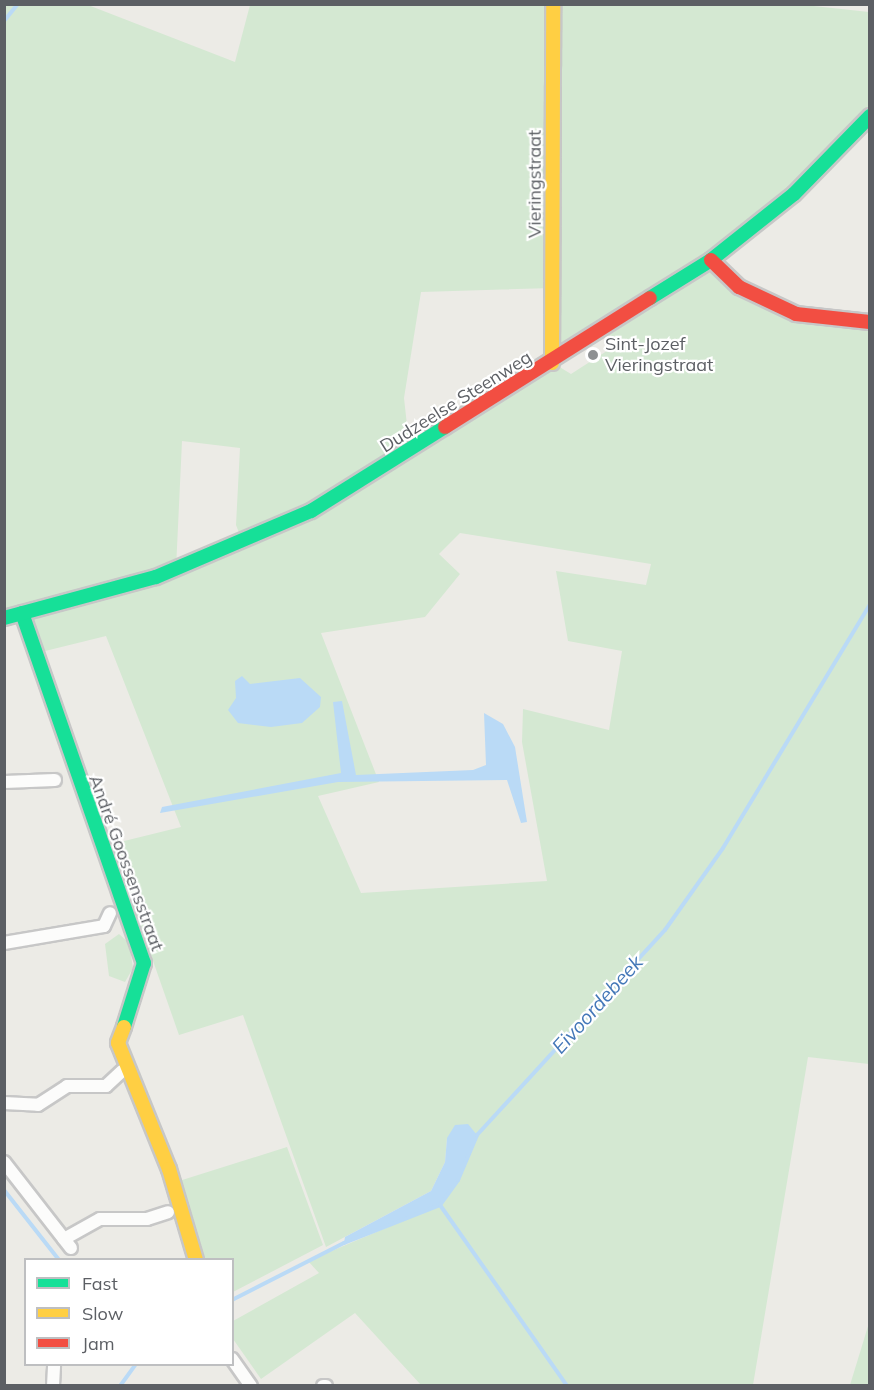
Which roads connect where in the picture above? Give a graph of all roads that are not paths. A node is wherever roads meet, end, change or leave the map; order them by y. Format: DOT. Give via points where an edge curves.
graph roads {
  1 [pos="553,4"];
  2 [pos="870,116"];
  3 [pos="711,260"];
  4 [pos="870,322"];
  5 [pos="552,363"];
  6 [pos="22,613"];
  7 [pos="4,618"];
  8 [pos="55,780"];
  9 [pos="4,782"];
  10 [pos="110,913"];
  11 [pos="4,943"];
  12 [pos="122,1071"];
  13 [pos="4,1103"];
  14 [pos="4,1162"];
  15 [pos="168,1212"];
  16 [pos="195,1258"];
  17 [pos="234,1362"];
  18 [pos="54,1366"];
  19 [pos="53,1386"];
  20 [pos="251,1386"];
  1 -- 5 [label="street, Vieringstraat"];
  2 -- 3 [label="street, Dudzeelse Steenweg" via="794,194"];
  3 -- 4 [label="street" via="739,287 796,314"];
  3 -- 5 [label="street, Dudzeelse Steenweg"];
  5 -- 6 [label="street, Dudzeelse Steenweg" via="356,485 243,544 156,577"];
  6 -- 7 [label="street, Dudzeelse Steenweg"];
  6 -- 16 [label="street, André Goossensstraat" via="144,963 144,977 118,1043 169,1169"];
  8 -- 9 [label="street"];
  10 -- 11 [label="street, André Goossensstraat" via="104,926"];
  12 -- 13 [label="street" via="106,1086 67,1086 38,1105"];
  14 -- 15 [label="street" via="68,1243 100,1219 147,1219"];
  17 -- 20 [label="street"];
  18 -- 19 [label="street"];
}
